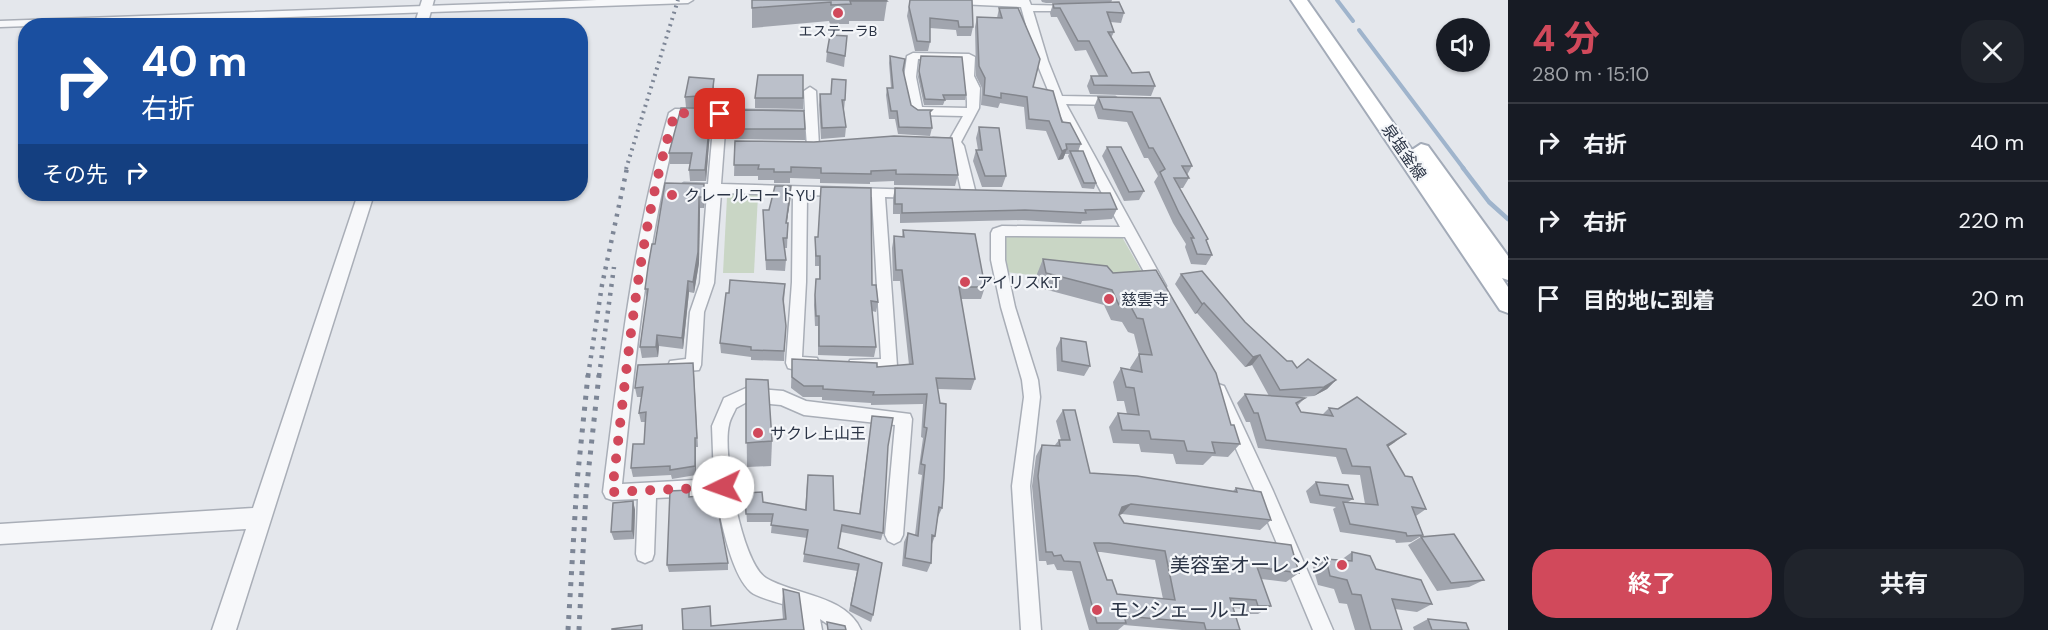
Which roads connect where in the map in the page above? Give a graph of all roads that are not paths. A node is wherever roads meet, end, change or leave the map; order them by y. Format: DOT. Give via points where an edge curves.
graph roads {
  1 [pos="688,0"];
  2 [pos="937,0"];
  3 [pos="1299,0"];
  4 [pos="1313,0"];
  5 [pos="427,4"];
  6 [pos="1025,4"];
  7 [pos="1080,8"];
  8 [pos="128,18"];
  9 [pos="18,23"];
  10 [pos="0,24"];
  11 [pos="810,91"];
  12 [pos="1058,100"];
  13 [pos="1123,101"];
  14 [pos="970,112"];
  15 [pos="720,114"];
  16 [pos="812,115"];
  17 [pos="921,141"];
  18 [pos="954,143"];
  19 [pos="812,146"];
  20 [pos="655,187"];
  21 [pos="714,189"];
  22 [pos="800,190"];
  23 [pos="878,192"];
  24 [pos="924,193"];
  25 [pos="969,194"];
  26 [pos="364,201"];
  27 [pos="1129,232"];
  28 [pos="1480,249"];
  29 [pos="1508,272"];
  30 [pos="1508,292"];
  31 [pos="1168,302"];
  32 [pos="1508,304"];
  33 [pos="660,366"];
  34 [pos="1211,378"];
  35 [pos="723,487"];
  36 [pos="646,491"];
  37 [pos="261,518"];
  38 [pos="0,534"];
  39 [pos="894,535"];
  40 [pos="1263,541"];
  41 [pos="1287,544"];
  42 [pos="645,555"];
  43 [pos="809,603"];
  44 [pos="224,630"];
  45 [pos="812,630"];
  46 [pos="851,630"];
  47 [pos="1031,630"];
  48 [pos="1323,630"];
  1 -- 5 [label="street"];
  2 -- 6 [label="street"];
  3 -- 28 [label="main road, 泉塩釜線"];
  4 -- 28 [label="main road, 泉塩釜線" via="1424,154 1436,185"];
  5 -- 8 [label="street"];
  6 -- 7 [label="street"];
  6 -- 12 [label="street"];
  9 -- 10 [label="street"];
  11 -- 16 [label="street"];
  12 -- 13 [label="street"];
  12 -- 27 [label="street" via="1104,196"];
  14 -- 14 [label="street" via="974,88 968,76 969,57 913,56 910,77 917,111"];
  14 -- 18 [label="street"];
  15 -- 16 [label="street"];
  15 -- 20 [label="street" via="675,113"];
  15 -- 21 [label="street" via="723,145"];
  16 -- 19 [label="street"];
  17 -- 18 [label="street"];
  18 -- 25 [label="street"];
  20 -- 21 [label="street"];
  20 -- 36 [label="street" via="636,290 633,367 612,492"];
  21 -- 22 [label="street"];
  21 -- 33 [label="street" via="707,283 697,312 693,365"];
  22 -- 23 [label="street"];
  22 -- 23 [label="street" via="794,363 889,366"];
  23 -- 24 [label="street"];
  26 -- 37 [label="street"];
  27 -- 31 [label="street"];
  27 -- 47 [label="street" via="998,233 998,260 1032,397 1020,486"];
  28 -- 29 [label="main road, 泉塩釜線"];
  28 -- 30 [label="main road"];
  28 -- 32 [label="main road, 泉塩釜線"];
  34 -- 41 [label="street"];
  35 -- 36 [label="street"];
  35 -- 39 [label="street" via="720,426 730,403 746,394 783,398 804,408 904,419"];
  35 -- 43 [label="street" via="733,538 758,585"];
  36 -- 42 [label="street"];
  37 -- 38 [label="street"];
  37 -- 44 [label="street"];
  40 -- 41 [label="street"];
  41 -- 48 [label="street"];
  43 -- 45 [label="street"];
  43 -- 46 [label="street" via="834,615"];
}
